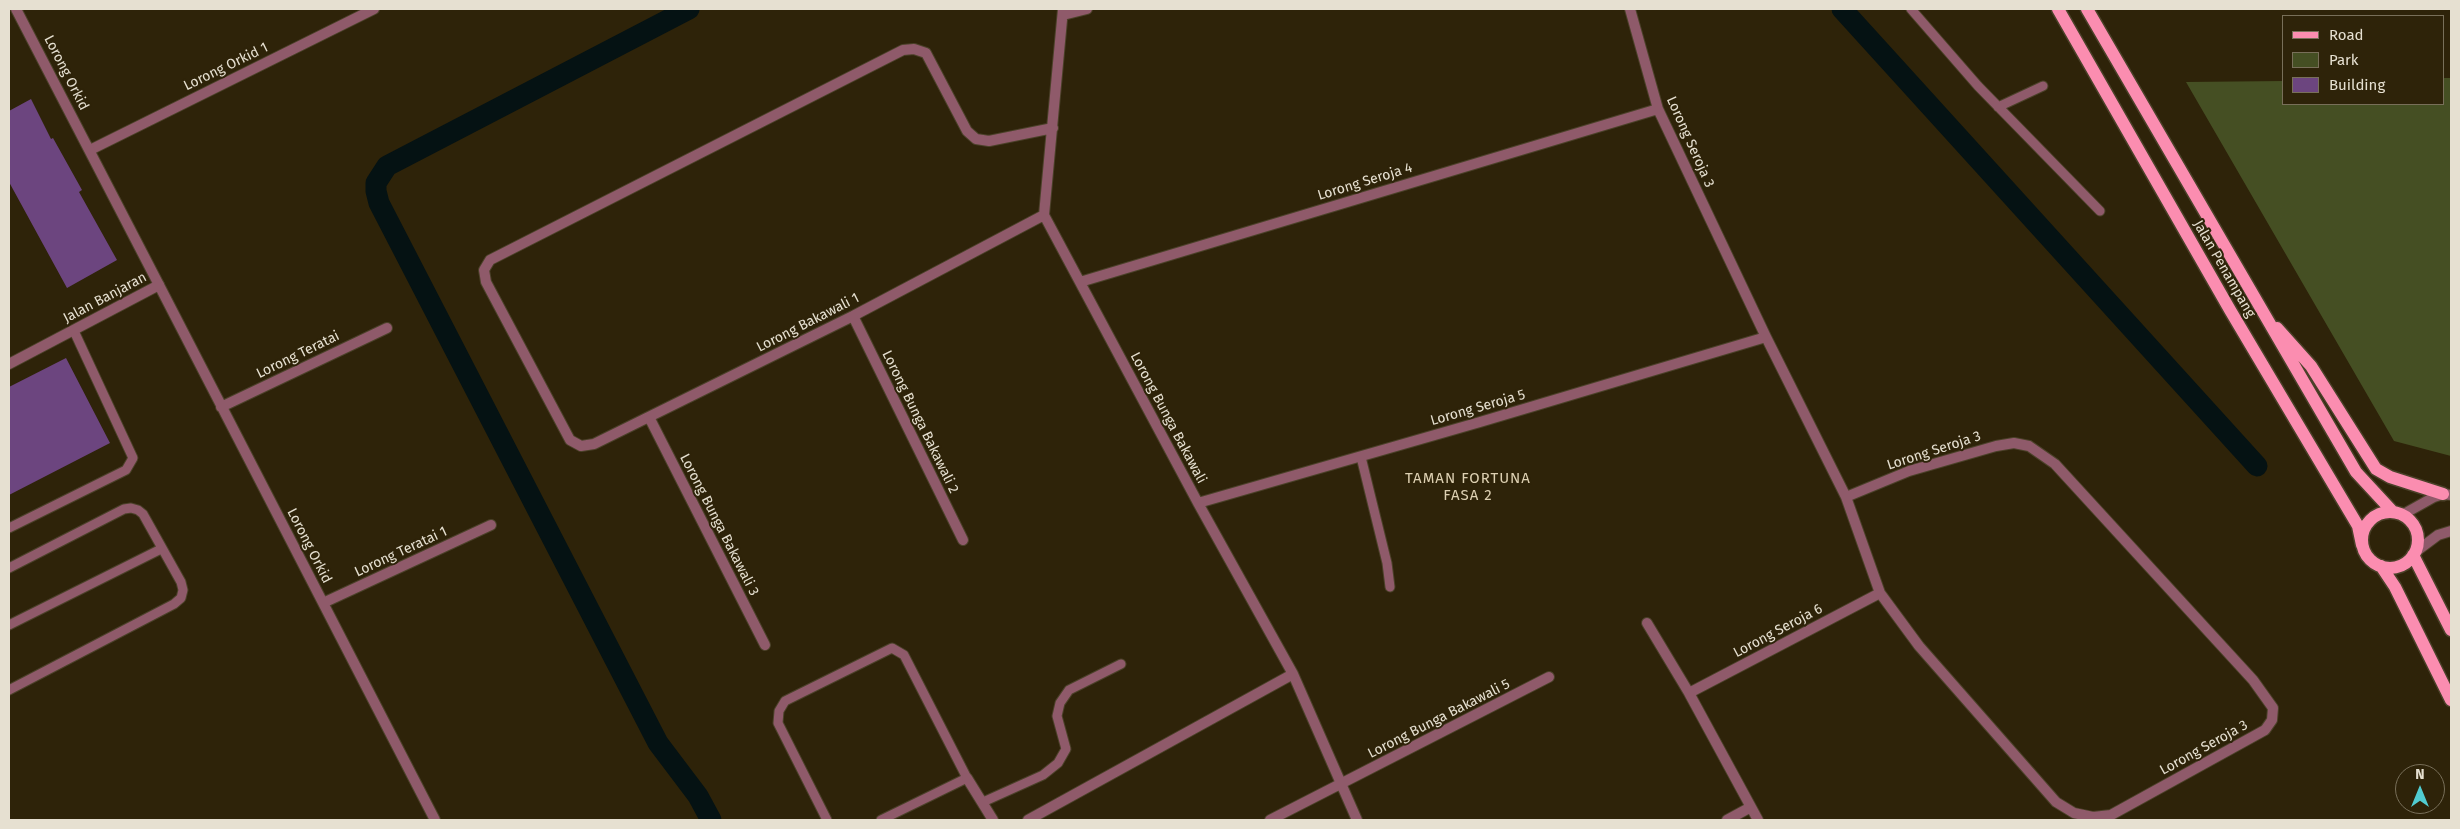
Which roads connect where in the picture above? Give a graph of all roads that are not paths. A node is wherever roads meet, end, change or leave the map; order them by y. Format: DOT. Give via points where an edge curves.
graph roads {
  1 [pos="16,9"];
  2 [pos="374,9"];
  3 [pos="1087,9"];
  4 [pos="1630,9"];
  5 [pos="1911,9"];
  6 [pos="2087,9"];
  7 [pos="1063,12"];
  8 [pos="2062,12"];
  9 [pos="2043,86"];
  10 [pos="1998,107"];
  11 [pos="1658,109"];
  12 [pos="1053,128"];
  13 [pos="90,150"];
  14 [pos="2100,211"];
  15 [pos="1044,215"];
  16 [pos="1080,282"];
  17 [pos="159,285"];
  18 [pos="2260,310"];
  19 [pos="853,316"];
  20 [pos="387,328"];
  21 [pos="74,331"];
  22 [pos="1766,337"];
  23 [pos="9,364"];
  24 [pos="221,407"];
  25 [pos="649,417"];
  26 [pos="1361,457"];
  27 [pos="2447,494"];
  28 [pos="1846,496"];
  29 [pos="1198,503"];
  30 [pos="2398,513"];
  31 [pos="491,525"];
  32 [pos="9,528"];
  33 [pos="2451,531"];
  34 [pos="963,540"];
  35 [pos="2362,544"];
  36 [pos="161,548"];
  37 [pos="2414,554"];
  38 [pos="2381,566"];
  39 [pos="9,568"];
  40 [pos="1390,587"];
  41 [pos="1880,593"];
  42 [pos="323,603"];
  43 [pos="1647,624"];
  44 [pos="9,625"];
  45 [pos="2451,630"];
  46 [pos="765,646"];
  47 [pos="1122,664"];
  48 [pos="1293,674"];
  49 [pos="1549,677"];
  50 [pos="9,690"];
  51 [pos="1689,693"];
  52 [pos="2451,700"];
  53 [pos="967,778"];
  54 [pos="1341,785"];
  55 [pos="983,802"];
  56 [pos="1751,807"];
  57 [pos="435,820"];
  58 [pos="827,820"];
  59 [pos="881,820"];
  60 [pos="993,820"];
  61 [pos="1028,820"];
  62 [pos="1270,820"];
  63 [pos="1357,820"];
  64 [pos="1727,820"];
  65 [pos="1758,820"];
  1 -- 13 [label="street, Lorong Orkid"];
  2 -- 13 [label="street, Lorong Orkid 1"];
  3 -- 7 [label="street"];
  4 -- 11 [label="street, Lorong Seroja 3"];
  5 -- 10 [label="lane"];
  6 -- 18 [label="main road, Jalan Penampang"];
  7 -- 12 [label="street"];
  8 -- 35 [label="main road, Jalan Penampang" via="2230,310 2358,526"];
  9 -- 10 [label="lane"];
  10 -- 14 [label="lane"];
  11 -- 16 [label="street, Lorong Seroja 4"];
  11 -- 22 [label="street, Lorong Seroja 3"];
  12 -- 15 [label="street"];
  12 -- 25 [label="street, Lorong Bakawali 1" via="989,141 976,139 967,131 926,54 914,49 903,50 490,260 484,270 486,282 570,440 581,446 594,444"];
  13 -- 17 [label="street, Jalan Banjaran"];
  15 -- 16 [label="street, Lorong Bunga Bakawali"];
  15 -- 19 [label="street, Lorong Bakawali 1"];
  16 -- 29 [label="street, Lorong Bunga Bakawali"];
  17 -- 21 [label="street, Jalan Banjaran"];
  17 -- 24 [label="street, Lorong Orkid"];
  18 -- 27 [label="main road" via="2311,366 2376,469 2390,477"];
  18 -- 30 [label="main road, Jalan Penampang" via="2356,472"];
  19 -- 25 [label="street, Lorong Bakawali 1"];
  19 -- 34 [label="street, Lorong Bunga Bakawali 2"];
  20 -- 24 [label="street, Lorong Teratai"];
  21 -- 23 [label="street, Jalan Banjaran"];
  21 -- 32 [label="lane" via="133,458 126,470"];
  22 -- 26 [label="street, Lorong Seroja 5"];
  22 -- 28 [label="street, Lorong Seroja 3"];
  24 -- 42 [label="street, Lorong Orkid"];
  25 -- 46 [label="street, Lorong Bunga Bakawali 3"];
  26 -- 29 [label="street, Lorong Seroja 5"];
  26 -- 40 [label="lane"];
  27 -- 30 [label="street" via="2434,496"];
  28 -- 41 [label="street, Lorong Seroja 3"];
  28 -- 41 [label="street, Lorong Seroja 3" via="1909,471 1996,446 2014,443 2029,446 2055,464 2253,680 2273,708 2272,720 2265,730 2111,815 2093,817 2074,813 2056,802 1919,646"];
  29 -- 48 [label="street, Lorong Bunga Bakawali"];
  30 -- 35 [label="main road" via="2378,514 2372,518 2363,530"];
  30 -- 37 [label="main road, Jalan Penampang" via="2410,520 2417,532"];
  31 -- 42 [label="street, Lorong Teratai 1"];
  33 -- 37 [label="street" via="2438,535"];
  35 -- 38 [label="main road, Jalan Penampang" via="2369,558"];
  36 -- 39 [label="lane" via="143,514 131,508"];
  36 -- 44 [label="lane"];
  36 -- 50 [label="lane" via="181,582 181,598"];
  37 -- 38 [label="main road" via="2399,566"];
  37 -- 45 [label="main road"];
  38 -- 52 [label="main road, Jalan Penampang" via="2395,587"];
  41 -- 51 [label="street, Lorong Seroja 6"];
  42 -- 57 [label="street, Lorong Orkid"];
  43 -- 51 [label="street"];
  47 -- 55 [label="lane" via="1069,690 1060,703 1057,716 1066,749 1058,763 1043,775"];
  48 -- 54 [label="street, Lorong Bunga Bakawali"];
  48 -- 61 [label="street"];
  49 -- 54 [label="street, Lorong Bunga Bakawali 5"];
  51 -- 56 [label="street"];
  53 -- 55 [label="street"];
  53 -- 58 [label="lane" via="904,655 897,649 887,648 784,701 779,711 778,723"];
  53 -- 59 [label="lane"];
  54 -- 62 [label="street, Lorong Bunga Bakawali 5"];
  54 -- 63 [label="street, Lorong Bunga Bakawali"];
  55 -- 60 [label="street"];
  56 -- 64 [label="street"];
  56 -- 65 [label="street"];
}
